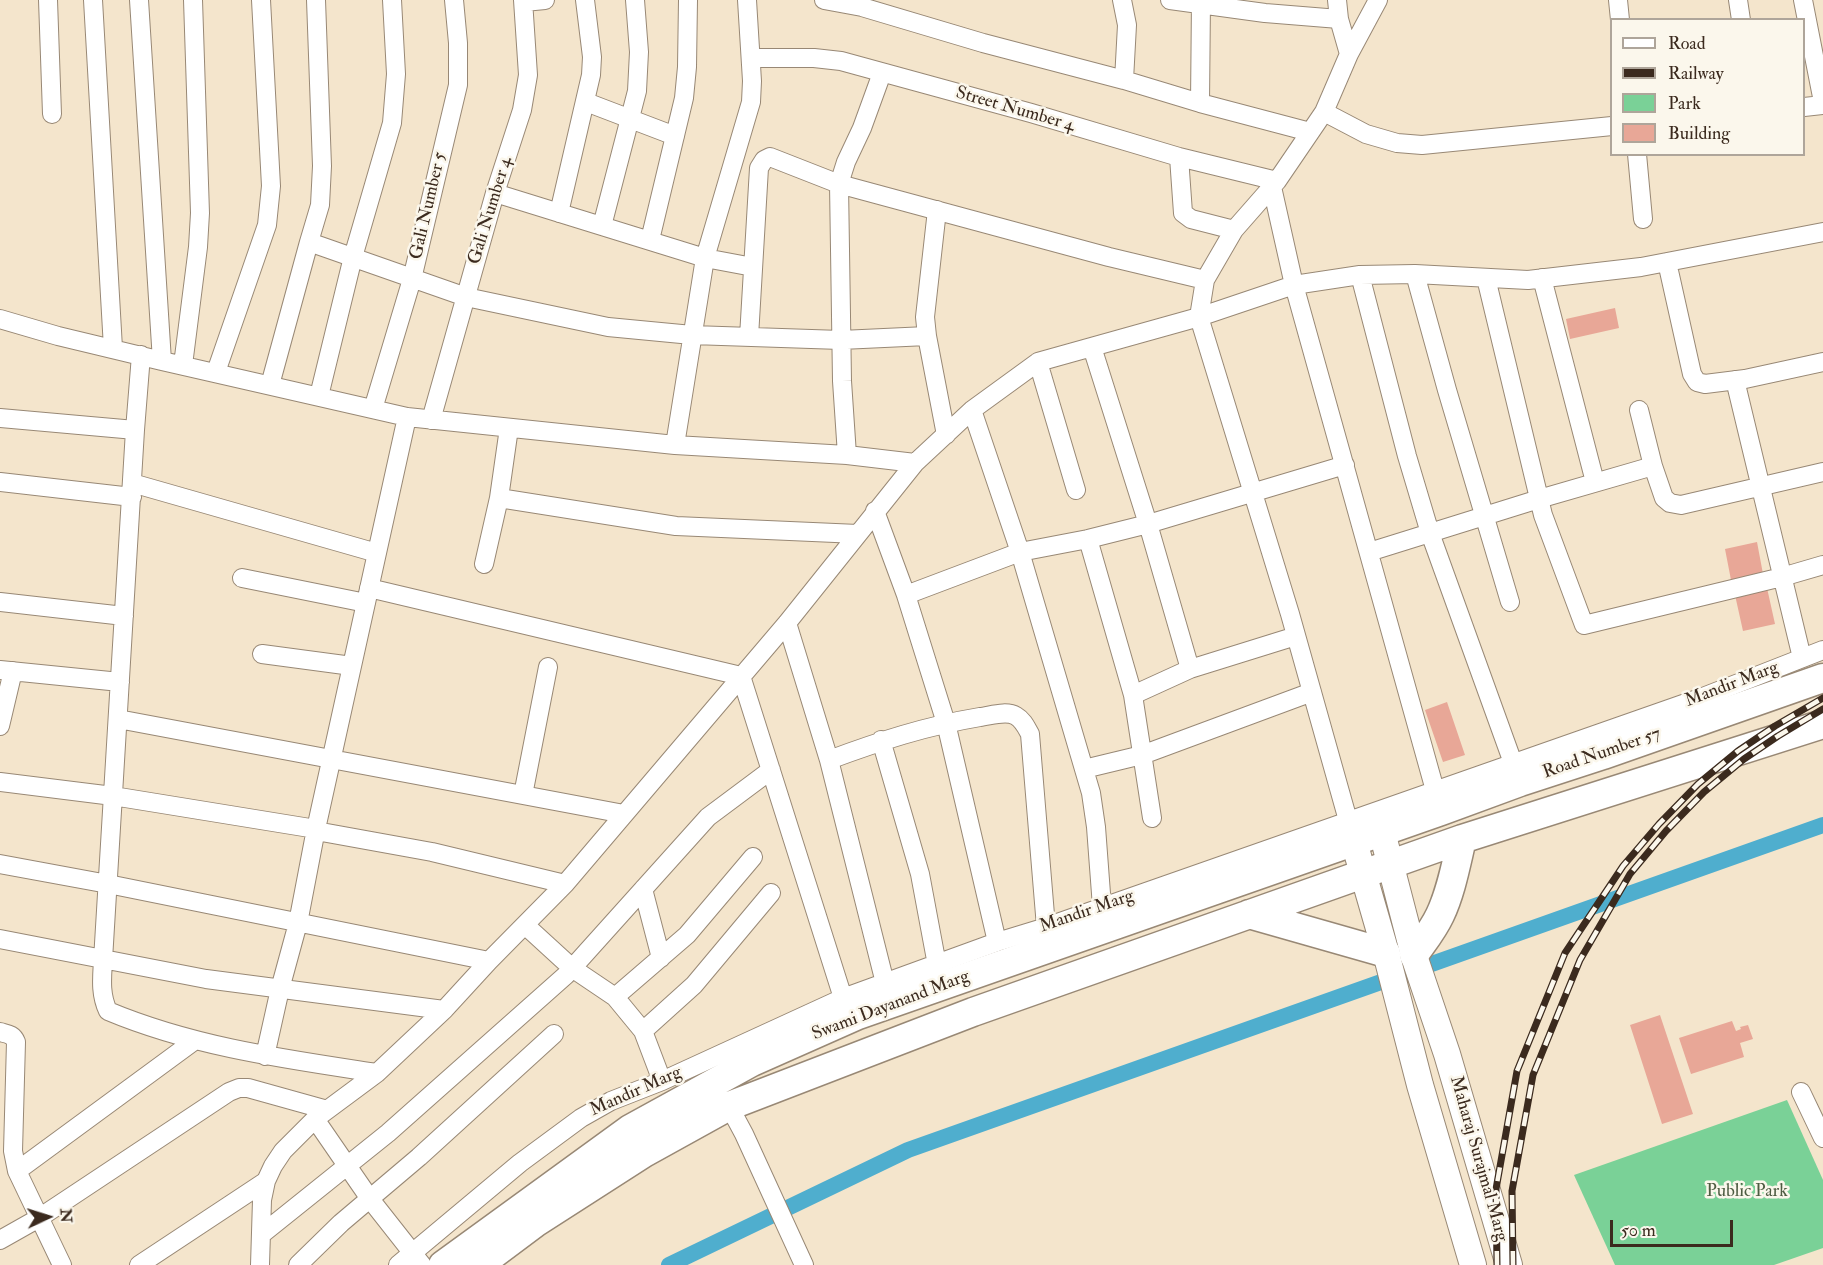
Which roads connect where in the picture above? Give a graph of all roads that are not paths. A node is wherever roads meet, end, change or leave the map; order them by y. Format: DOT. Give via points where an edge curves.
graph roads {
  1 [pos="48,0"];
  2 [pos="93,0"];
  3 [pos="139,0"];
  4 [pos="193,0"];
  5 [pos="261,0"];
  6 [pos="316,0"];
  7 [pos="392,0"];
  8 [pos="454,0"];
  9 [pos="545,0"];
  10 [pos="585,0"];
  11 [pos="635,0"];
  12 [pos="688,0"];
  13 [pos="747,0"];
  14 [pos="824,0"];
  15 [pos="1122,0"];
  16 [pos="1170,0"];
  17 [pos="1337,0"];
  18 [pos="1378,0"];
  19 [pos="1617,0"];
  20 [pos="1738,0"];
  21 [pos="524,1"];
  22 [pos="1201,2"];
  23 [pos="1808,2"];
  24 [pos="1620,18"];
  25 [pos="1741,18"];
  26 [pos="1339,19"];
  27 [pos="1349,54"];
  28 [pos="751,58"];
  29 [pos="882,73"];
  30 [pos="1124,80"];
  31 [pos="585,102"];
  32 [pos="1200,103"];
  33 [pos="1823,103"];
  34 [pos="1805,107"];
  35 [pos="1324,112"];
  36 [pos="52,114"];
  37 [pos="630,119"];
  38 [pos="1610,126"];
  39 [pos="1310,132"];
  40 [pos="675,136"];
  41 [pos="1637,156"];
  42 [pos="1179,157"];
  43 [pos="839,184"];
  44 [pos="1274,184"];
  45 [pos="495,193"];
  46 [pos="937,210"];
  47 [pos="559,213"];
  48 [pos="1643,219"];
  49 [pos="602,226"];
  50 [pos="1234,230"];
  51 [pos="1823,232"];
  52 [pos="650,240"];
  53 [pos="309,242"];
  54 [pos="353,257"];
  55 [pos="705,258"];
  56 [pos="1667,262"];
  57 [pos="753,267"];
  58 [pos="1415,274"];
  59 [pos="1360,275"];
  60 [pos="1486,278"];
  61 [pos="1542,278"];
  62 [pos="412,279"];
  63 [pos="1204,280"];
  64 [pos="1294,285"];
  65 [pos="466,297"];
  66 [pos="1200,316"];
  67 [pos="0,319"];
  68 [pos="692,335"];
  69 [pos="927,336"];
  70 [pos="749,337"];
  71 [pos="841,340"];
  72 [pos="1092,347"];
  73 [pos="113,348"];
  74 [pos="141,355"];
  75 [pos="162,361"];
  76 [pos="1038,362"];
  77 [pos="1823,362"];
  78 [pos="183,365"];
  79 [pos="216,372"];
  80 [pos="1735,380"];
  81 [pos="270,385"];
  82 [pos="319,396"];
  83 [pos="373,409"];
  84 [pos="972,410"];
  85 [pos="1639,410"];
  86 [pos="407,417"];
  87 [pos="0,418"];
  88 [pos="431,420"];
  89 [pos="509,428"];
  90 [pos="135,430"];
  91 [pos="946,435"];
  92 [pos="675,445"];
  93 [pos="846,455"];
  94 [pos="915,463"];
  95 [pos="1345,465"];
  96 [pos="1653,466"];
  97 [pos="1823,472"];
  98 [pos="0,482"];
  99 [pos="1596,482"];
  100 [pos="1761,486"];
  101 [pos="132,490"];
  102 [pos="1076,490"];
  103 [pos="1253,493"];
  104 [pos="499,498"];
  105 [pos="1539,499"];
  106 [pos="875,511"];
  107 [pos="1485,517"];
  108 [pos="1148,524"];
  109 [pos="1430,533"];
  110 [pos="858,534"];
  111 [pos="1088,539"];
  112 [pos="1020,552"];
  113 [pos="1369,552"];
  114 [pos="377,554"];
  115 [pos="484,564"];
  116 [pos="1823,565"];
  117 [pos="242,578"];
  118 [pos="1782,578"];
  119 [pos="906,595"];
  120 [pos="368,596"];
  121 [pos="0,602"];
  122 [pos="1510,602"];
  123 [pos="124,616"];
  124 [pos="787,623"];
  125 [pos="1296,636"];
  126 [pos="1823,650"];
  127 [pos="261,654"];
  128 [pos="1802,658"];
  129 [pos="352,666"];
  130 [pos="548,667"];
  131 [pos="1190,669"];
  132 [pos="6,670"];
  133 [pos="741,676"];
  134 [pos="1823,678"];
  135 [pos="120,682"];
  136 [pos="1312,692"];
  137 [pos="1133,695"];
  138 [pos="118,719"];
  139 [pos="946,723"];
  140 [pos="1823,724"];
  141 [pos="0,726"];
  142 [pos="881,740"];
  143 [pos="1142,755"];
  144 [pos="331,760"];
  145 [pos="830,760"];
  146 [pos="1084,769"];
  147 [pos="771,770"];
  148 [pos="1516,772"];
  149 [pos="0,782"];
  150 [pos="523,795"];
  151 [pos="113,796"];
  152 [pos="1438,801"];
  153 [pos="624,814"];
  154 [pos="1152,818"];
  155 [pos="316,829"];
  156 [pos="1351,831"];
  157 [pos="1382,832"];
  158 [pos="1462,839"];
  159 [pos="753,857"];
  160 [pos="0,864"];
  161 [pos="1391,864"];
  162 [pos="1363,874"];
  163 [pos="108,884"];
  164 [pos="565,884"];
  165 [pos="643,889"];
  166 [pos="771,893"];
  167 [pos="1102,907"];
  168 [pos="1249,914"];
  169 [pos="298,923"];
  170 [pos="525,925"];
  171 [pos="1046,927"];
  172 [pos="0,939"];
  173 [pos="997,942"];
  174 [pos="1386,953"];
  175 [pos="1414,957"];
  176 [pos="661,958"];
  177 [pos="103,960"];
  178 [pos="489,961"];
  179 [pos="937,965"];
  180 [pos="572,968"];
  181 [pos="885,983"];
  182 [pos="280,989"];
  183 [pos="615,997"];
  184 [pos="843,998"];
  185 [pos="444,1010"];
  186 [pos="644,1031"];
  187 [pos="0,1032"];
  188 [pos="554,1034"];
  189 [pos="194,1041"];
  190 [pos="265,1056"];
  191 [pos="376,1073"];
  192 [pos="662,1081"];
  193 [pos="1802,1092"];
  194 [pos="729,1106"];
  195 [pos="321,1114"];
  196 [pos="1823,1138"];
  197 [pos="348,1166"];
  198 [pos="17,1171"];
  199 [pos="266,1181"];
  200 [pos="370,1198"];
  201 [pos="39,1218"];
  202 [pos="261,1234"];
  203 [pos="0,1240"];
  204 [pos="410,1261"];
  205 [pos="62,1265"];
  206 [pos="139,1265"];
  207 [pos="260,1265"];
  208 [pos="298,1265"];
  209 [pos="443,1265"];
  210 [pos="479,1265"];
  211 [pos="804,1265"];
  212 [pos="1473,1265"];
  213 [pos="1509,1265"];
  1 -- 36 [label="street"];
  2 -- 73 [label="street"];
  3 -- 75 [label="street"];
  4 -- 78 [label="street" via="200,213"];
  5 -- 79 [label="street" via="270,209"];
  6 -- 53 [label="street" via="322,188 321,205"];
  7 -- 54 [label="street" via="396,74 392,123"];
  8 -- 62 [label="street, Gali Number 5" via="458,85"];
  9 -- 21 [label="street"];
  10 -- 31 [label="street" via="592,57"];
  11 -- 37 [label="street" via="639,73"];
  12 -- 40 [label="street" via="685,84"];
  13 -- 28 [label="street"];
  14 -- 30 [label="street" via="862,7"];
  15 -- 30 [label="street" via="1127,25"];
  16 -- 22 [label="street"];
  17 -- 26 [label="street"];
  18 -- 27 [label="street"];
  19 -- 24 [label="street"];
  20 -- 25 [label="street"];
  21 -- 45 [label="street, Gali Number 4" via="528,75 522,110"];
  22 -- 26 [label="street" via="1265,13"];
  22 -- 32 [label="street"];
  23 -- 33 [label="street"];
  26 -- 27 [label="street"];
  27 -- 35 [label="street"];
  28 -- 29 [label="street, Street Number 4" via="814,57"];
  28 -- 55 [label="street" via="751,102"];
  29 -- 42 [label="street, Street Number 4"];
  29 -- 43 [label="street"];
  30 -- 32 [label="street"];
  31 -- 37 [label="street"];
  31 -- 47 [label="street"];
  32 -- 39 [label="street"];
  33 -- 34 [label="street"];
  35 -- 38 [label="street" via="1366,134 1422,145"];
  35 -- 39 [label="street"];
  37 -- 40 [label="street"];
  37 -- 49 [label="street"];
  39 -- 44 [label="street"];
  40 -- 52 [label="street"];
  41 -- 48 [label="street"];
  42 -- 44 [label="street, Street Number 4"];
  42 -- 50 [label="street" via="1183,213 1191,219"];
  43 -- 46 [label="street"];
  43 -- 57 [label="street" via="774,158 764,160 759,168"];
  43 -- 71 [label="street"];
  44 -- 50 [label="street"];
  44 -- 64 [label="street"];
  45 -- 47 [label="street"];
  45 -- 65 [label="street, Gali Number 4"];
  46 -- 63 [label="street"];
  46 -- 69 [label="street" via="926,299"];
  47 -- 49 [label="street"];
  49 -- 52 [label="street"];
  50 -- 63 [label="street"];
  51 -- 56 [label="street"];
  52 -- 55 [label="street"];
  53 -- 54 [label="street"];
  53 -- 81 [label="street"];
  54 -- 62 [label="street"];
  54 -- 82 [label="street"];
  55 -- 57 [label="street"];
  55 -- 68 [label="street"];
  56 -- 61 [label="street"];
  56 -- 80 [label="street" via="1692,374 1697,382 1705,384"];
  57 -- 70 [label="street"];
  58 -- 59 [label="street"];
  58 -- 60 [label="street"];
  58 -- 107 [label="street"];
  59 -- 64 [label="street"];
  59 -- 109 [label="street"];
  60 -- 61 [label="street"];
  60 -- 105 [label="street"];
  61 -- 99 [label="street"];
  62 -- 65 [label="street"];
  62 -- 83 [label="street, Gali Number 5"];
  63 -- 66 [label="street"];
  64 -- 66 [label="street"];
  64 -- 95 [label="street"];
  65 -- 68 [label="street" via="608,327"];
  65 -- 88 [label="street, Gali Number 4"];
  66 -- 72 [label="street"];
  66 -- 103 [label="street"];
  67 -- 73 [label="street"];
  68 -- 70 [label="street"];
  68 -- 92 [label="street"];
  69 -- 71 [label="street"];
  69 -- 91 [label="street"];
  70 -- 71 [label="street"];
  71 -- 93 [label="street"];
  72 -- 76 [label="street"];
  72 -- 108 [label="street"];
  73 -- 74 [label="street"];
  74 -- 75 [label="street"];
  74 -- 90 [label="street"];
  75 -- 78 [label="street"];
  76 -- 84 [label="street"];
  76 -- 102 [label="street"];
  77 -- 80 [label="street"];
  78 -- 79 [label="street"];
  79 -- 81 [label="street"];
  80 -- 100 [label="street"];
  81 -- 82 [label="street"];
  82 -- 83 [label="street"];
  83 -- 86 [label="street"];
  84 -- 91 [label="street"];
  84 -- 112 [label="street"];
  85 -- 96 [label="street"];
  86 -- 88 [label="street"];
  86 -- 114 [label="street"];
  87 -- 90 [label="street"];
  88 -- 89 [label="street"];
  89 -- 92 [label="street"];
  89 -- 104 [label="street"];
  90 -- 101 [label="street"];
  91 -- 94 [label="street"];
  92 -- 93 [label="street"];
  93 -- 94 [label="street"];
  94 -- 106 [label="street"];
  95 -- 103 [label="street"];
  95 -- 113 [label="street"];
  96 -- 99 [label="street"];
  96 -- 100 [label="street" via="1664,498 1670,503 1681,505"];
  97 -- 100 [label="street"];
  98 -- 101 [label="street"];
  99 -- 105 [label="street"];
  100 -- 118 [label="street"];
  101 -- 114 [label="street"];
  101 -- 123 [label="street"];
  103 -- 108 [label="street"];
  103 -- 125 [label="street"];
  104 -- 110 [label="street" via="676,526"];
  104 -- 115 [label="street"];
  105 -- 107 [label="street"];
  105 -- 118 [label="street" via="1584,625"];
  106 -- 110 [label="street"];
  106 -- 119 [label="street"];
  107 -- 109 [label="street"];
  107 -- 122 [label="street"];
  108 -- 111 [label="street"];
  108 -- 131 [label="street"];
  109 -- 113 [label="street"];
  109 -- 148 [label="street"];
  110 -- 124 [label="street"];
  111 -- 112 [label="street"];
  111 -- 137 [label="street"];
  112 -- 119 [label="street"];
  112 -- 146 [label="street"];
  113 -- 152 [label="street"];
  114 -- 120 [label="street"];
  116 -- 118 [label="street"];
  117 -- 120 [label="street"];
  118 -- 128 [label="street"];
  119 -- 139 [label="street"];
  120 -- 129 [label="street"];
  120 -- 133 [label="street"];
  121 -- 123 [label="street"];
  123 -- 135 [label="street"];
  124 -- 133 [label="street"];
  124 -- 145 [label="street"];
  125 -- 131 [label="street"];
  125 -- 136 [label="street"];
  126 -- 128 [label="street, Mandir Marg"];
  127 -- 129 [label="street"];
  128 -- 148 [label="street, Mandir Marg"];
  129 -- 144 [label="street"];
  130 -- 150 [label="street"];
  131 -- 137 [label="street"];
  132 -- 135 [label="street"];
  132 -- 141 [label="street"];
  133 -- 147 [label="street"];
  133 -- 153 [label="street"];
  134 -- 148 [label="main road, Road Number 57" via="1603,755"];
  135 -- 138 [label="street"];
  136 -- 143 [label="street"];
  136 -- 156 [label="street"];
  137 -- 143 [label="street"];
  138 -- 144 [label="street"];
  138 -- 151 [label="street"];
  139 -- 142 [label="street"];
  139 -- 171 [label="street" via="1014,715 1030,734"];
  139 -- 173 [label="street"];
  140 -- 158 [label="main road"];
  142 -- 145 [label="street"];
  142 -- 179 [label="street" via="920,874"];
  143 -- 146 [label="street"];
  143 -- 154 [label="street"];
  144 -- 150 [label="street"];
  144 -- 155 [label="street"];
  145 -- 181 [label="street"];
  146 -- 167 [label="street" via="1096,827"];
  147 -- 165 [label="street" via="708,817"];
  147 -- 184 [label="street"];
  148 -- 152 [label="main road, Road Number 57"];
  149 -- 151 [label="street"];
  150 -- 153 [label="street"];
  151 -- 155 [label="street"];
  151 -- 163 [label="street"];
  152 -- 156 [label="street, Mandir Marg"];
  152 -- 157 [label="main road, Road Number 57"];
  153 -- 164 [label="street"];
  155 -- 164 [label="street"];
  155 -- 169 [label="street"];
  156 -- 157 [label="main road, Swami Dayanand Marg"];
  156 -- 162 [label="main road, Maharaj Surajmal Marg"];
  156 -- 167 [label="street, Mandir Marg"];
  156 -- 209 [label="main road, Swami Dayanand Marg" via="858,1015 752,1062 630,1129"];
  157 -- 161 [label="main road, Maharaj Surajmal Marg"];
  158 -- 161 [label="main road"];
  158 -- 175 [label="main road" via="1441,913"];
  159 -- 176 [label="street" via="687,936"];
  160 -- 163 [label="street"];
  161 -- 162 [label="main road, Swami Dayanand Marg"];
  161 -- 175 [label="main road, Maharaj Surajmal Marg"];
  162 -- 168 [label="main road, Swami Dayanand Marg"];
  162 -- 174 [label="main road, Maharaj Surajmal Marg"];
  163 -- 169 [label="street"];
  163 -- 177 [label="street"];
  164 -- 170 [label="street"];
  165 -- 176 [label="street"];
  165 -- 180 [label="street"];
  166 -- 186 [label="street" via="694,985"];
  167 -- 171 [label="street, Mandir Marg"];
  168 -- 174 [label="main road"];
  168 -- 194 [label="main road, Swami Dayanand Marg" via="973,1012"];
  169 -- 178 [label="street"];
  169 -- 182 [label="street"];
  170 -- 178 [label="street"];
  170 -- 180 [label="street"];
  171 -- 173 [label="street, Mandir Marg"];
  172 -- 177 [label="street"];
  173 -- 179 [label="street, Mandir Marg"];
  174 -- 212 [label="main road, Maharaj Surajmal Marg"];
  175 -- 213 [label="main road, Maharaj Surajmal Marg"];
  176 -- 183 [label="street"];
  177 -- 182 [label="street"];
  177 -- 189 [label="street" via="102,994 108,1011"];
  178 -- 185 [label="street"];
  179 -- 181 [label="street, Mandir Marg"];
  180 -- 183 [label="street"];
  180 -- 197 [label="street"];
  181 -- 184 [label="street, Mandir Marg"];
  182 -- 185 [label="street"];
  182 -- 190 [label="street"];
  183 -- 186 [label="street"];
  184 -- 192 [label="street, Mandir Marg"];
  185 -- 191 [label="street"];
  186 -- 192 [label="street"];
  187 -- 198 [label="street" via="16,1042 13,1151"];
  188 -- 200 [label="street"];
  189 -- 190 [label="street"];
  189 -- 198 [label="street"];
  190 -- 191 [label="street"];
  191 -- 195 [label="street"];
  192 -- 204 [label="street, Mandir Marg" via="581,1118 520,1162"];
  193 -- 196 [label="street"];
  194 -- 210 [label="main road, Swami Dayanand Marg" via="634,1159 535,1223"];
  194 -- 211 [label="street"];
  195 -- 197 [label="street"];
  195 -- 199 [label="street" via="283,1151"];
  195 -- 201 [label="street" via="258,1090 239,1088"];
  197 -- 200 [label="street"];
  197 -- 202 [label="street"];
  198 -- 201 [label="street"];
  199 -- 202 [label="street"];
  199 -- 206 [label="street"];
  200 -- 204 [label="street"];
  200 -- 208 [label="street"];
  201 -- 203 [label="street"];
  201 -- 205 [label="street"];
  202 -- 207 [label="street"];
}
